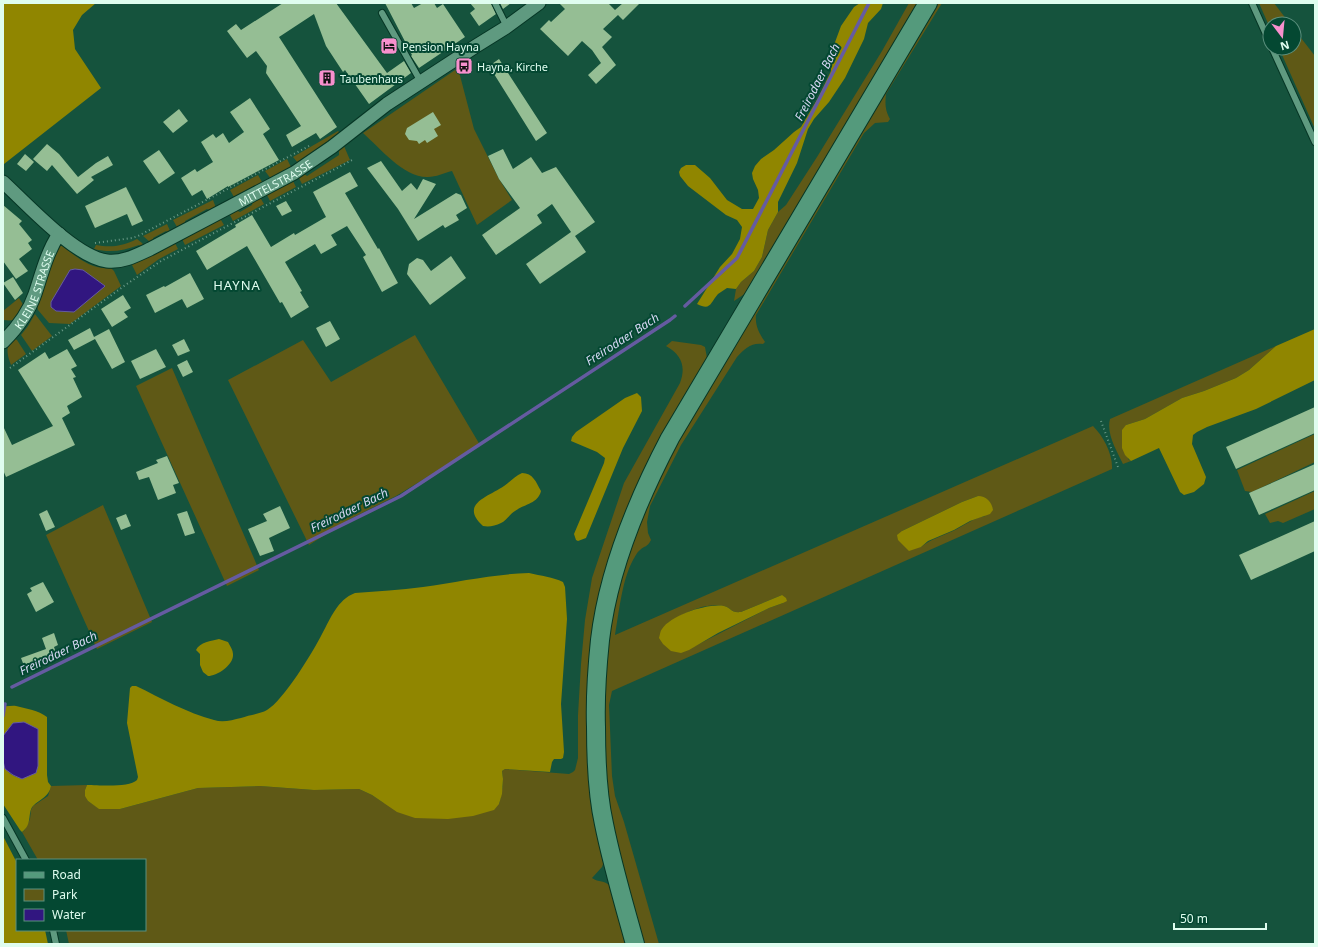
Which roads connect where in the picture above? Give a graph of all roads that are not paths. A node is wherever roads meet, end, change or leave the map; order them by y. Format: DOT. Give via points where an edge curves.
graph roads {
  1 [pos="495,3"];
  2 [pos="539,3"];
  3 [pos="928,3"];
  4 [pos="1252,3"];
  5 [pos="382,13"];
  6 [pos="1262,25"];
  7 [pos="507,27"];
  8 [pos="1276,56"];
  9 [pos="421,82"];
  10 [pos="1315,142"];
  11 [pos="3,182"];
  12 [pos="59,234"];
  13 [pos="3,342"];
  14 [pos="3,818"];
  15 [pos="25,859"];
  16 [pos="53,931"];
  17 [pos="56,944"];
  18 [pos="635,944"];
  1 -- 7 [label="lane"];
  2 -- 7 [label="street, MITTELSTRASSE"];
  3 -- 18 [label="main road" via="670,438 635,512 620,556 609,592 600,639 595,699 596,753 603,823"];
  4 -- 6 [label="lane"];
  5 -- 9 [label="lane"];
  7 -- 9 [label="street, MITTELSTRASSE"];
  8 -- 10 [label="lane"];
  9 -- 12 [label="street, MITTELSTRASSE" via="294,173 150,249 126,259 106,261 74,246"];
  11 -- 12 [label="street, MITTELSTRASSE"];
  12 -- 13 [label="street, KLEINE STRASSE" via="47,254 30,306 14,331"];
  14 -- 15 [label="lane"];
  16 -- 17 [label="lane"];
}
